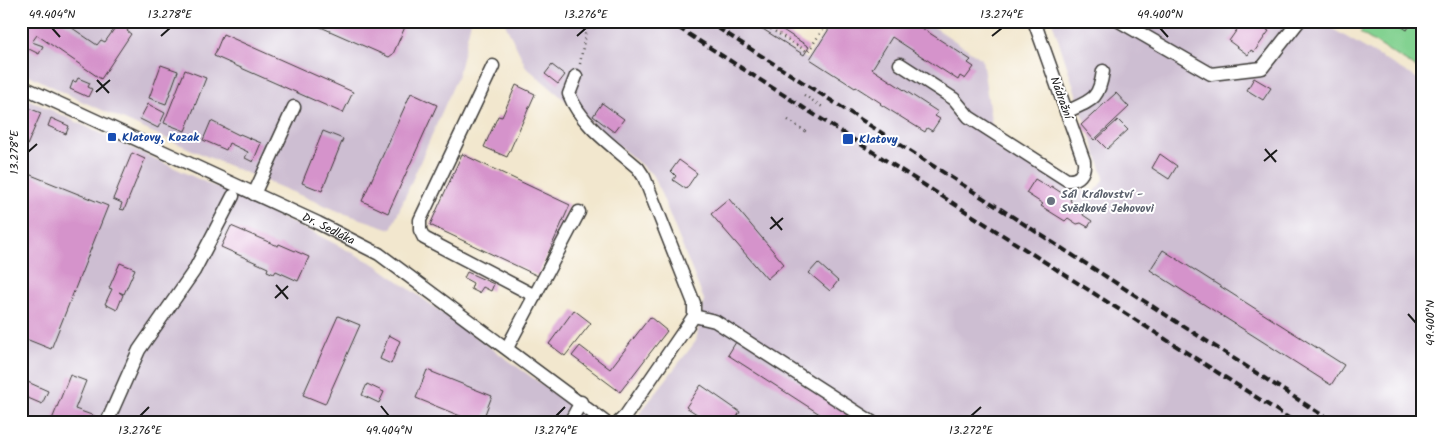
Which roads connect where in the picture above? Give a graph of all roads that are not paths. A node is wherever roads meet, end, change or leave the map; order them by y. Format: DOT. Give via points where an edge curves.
graph roads {
  1 [pos="1034,21"];
  2 [pos="1119,21"];
  3 [pos="1299,21"];
  4 [pos="900,64"];
  5 [pos="493,66"];
  6 [pos="1103,70"];
  7 [pos="576,76"];
  8 [pos="21,86"];
  9 [pos="294,106"];
  10 [pos="1066,112"];
  11 [pos="254,194"];
  12 [pos="233,196"];
  13 [pos="579,212"];
  14 [pos="535,296"];
  15 [pos="694,316"];
  16 [pos="507,348"];
  17 [pos="581,402"];
  18 [pos="107,422"];
  19 [pos="570,422"];
  20 [pos="605,422"];
  21 [pos="620,422"];
  22 [pos="872,422"];
  1 -- 10 [label="street, Nádražní"];
  2 -- 3 [label="street" via="1211,74 1262,68"];
  4 -- 10 [label="street, Nádražní" via="954,99 969,117 1067,180 1075,180 1081,176 1085,166"];
  5 -- 14 [label="street" via="420,220 420,230 424,238"];
  6 -- 10 [label="street" via="1101,88 1092,100"];
  7 -- 15 [label="street" via="568,94 574,107 644,177 694,303"];
  8 -- 11 [label="street, Dr. Sedláka"];
  9 -- 11 [label="street"];
  11 -- 16 [label="street, Dr. Sedláka" via="379,254"];
  12 -- 18 [label="street" via="194,271 139,350"];
  13 -- 14 [label="street"];
  14 -- 16 [label="street"];
  15 -- 21 [label="street"];
  15 -- 22 [label="street" via="715,321"];
  16 -- 17 [label="street, Dr. Sedláka"];
  17 -- 19 [label="street"];
  17 -- 20 [label="street, Dr. Sedláka"];
}
